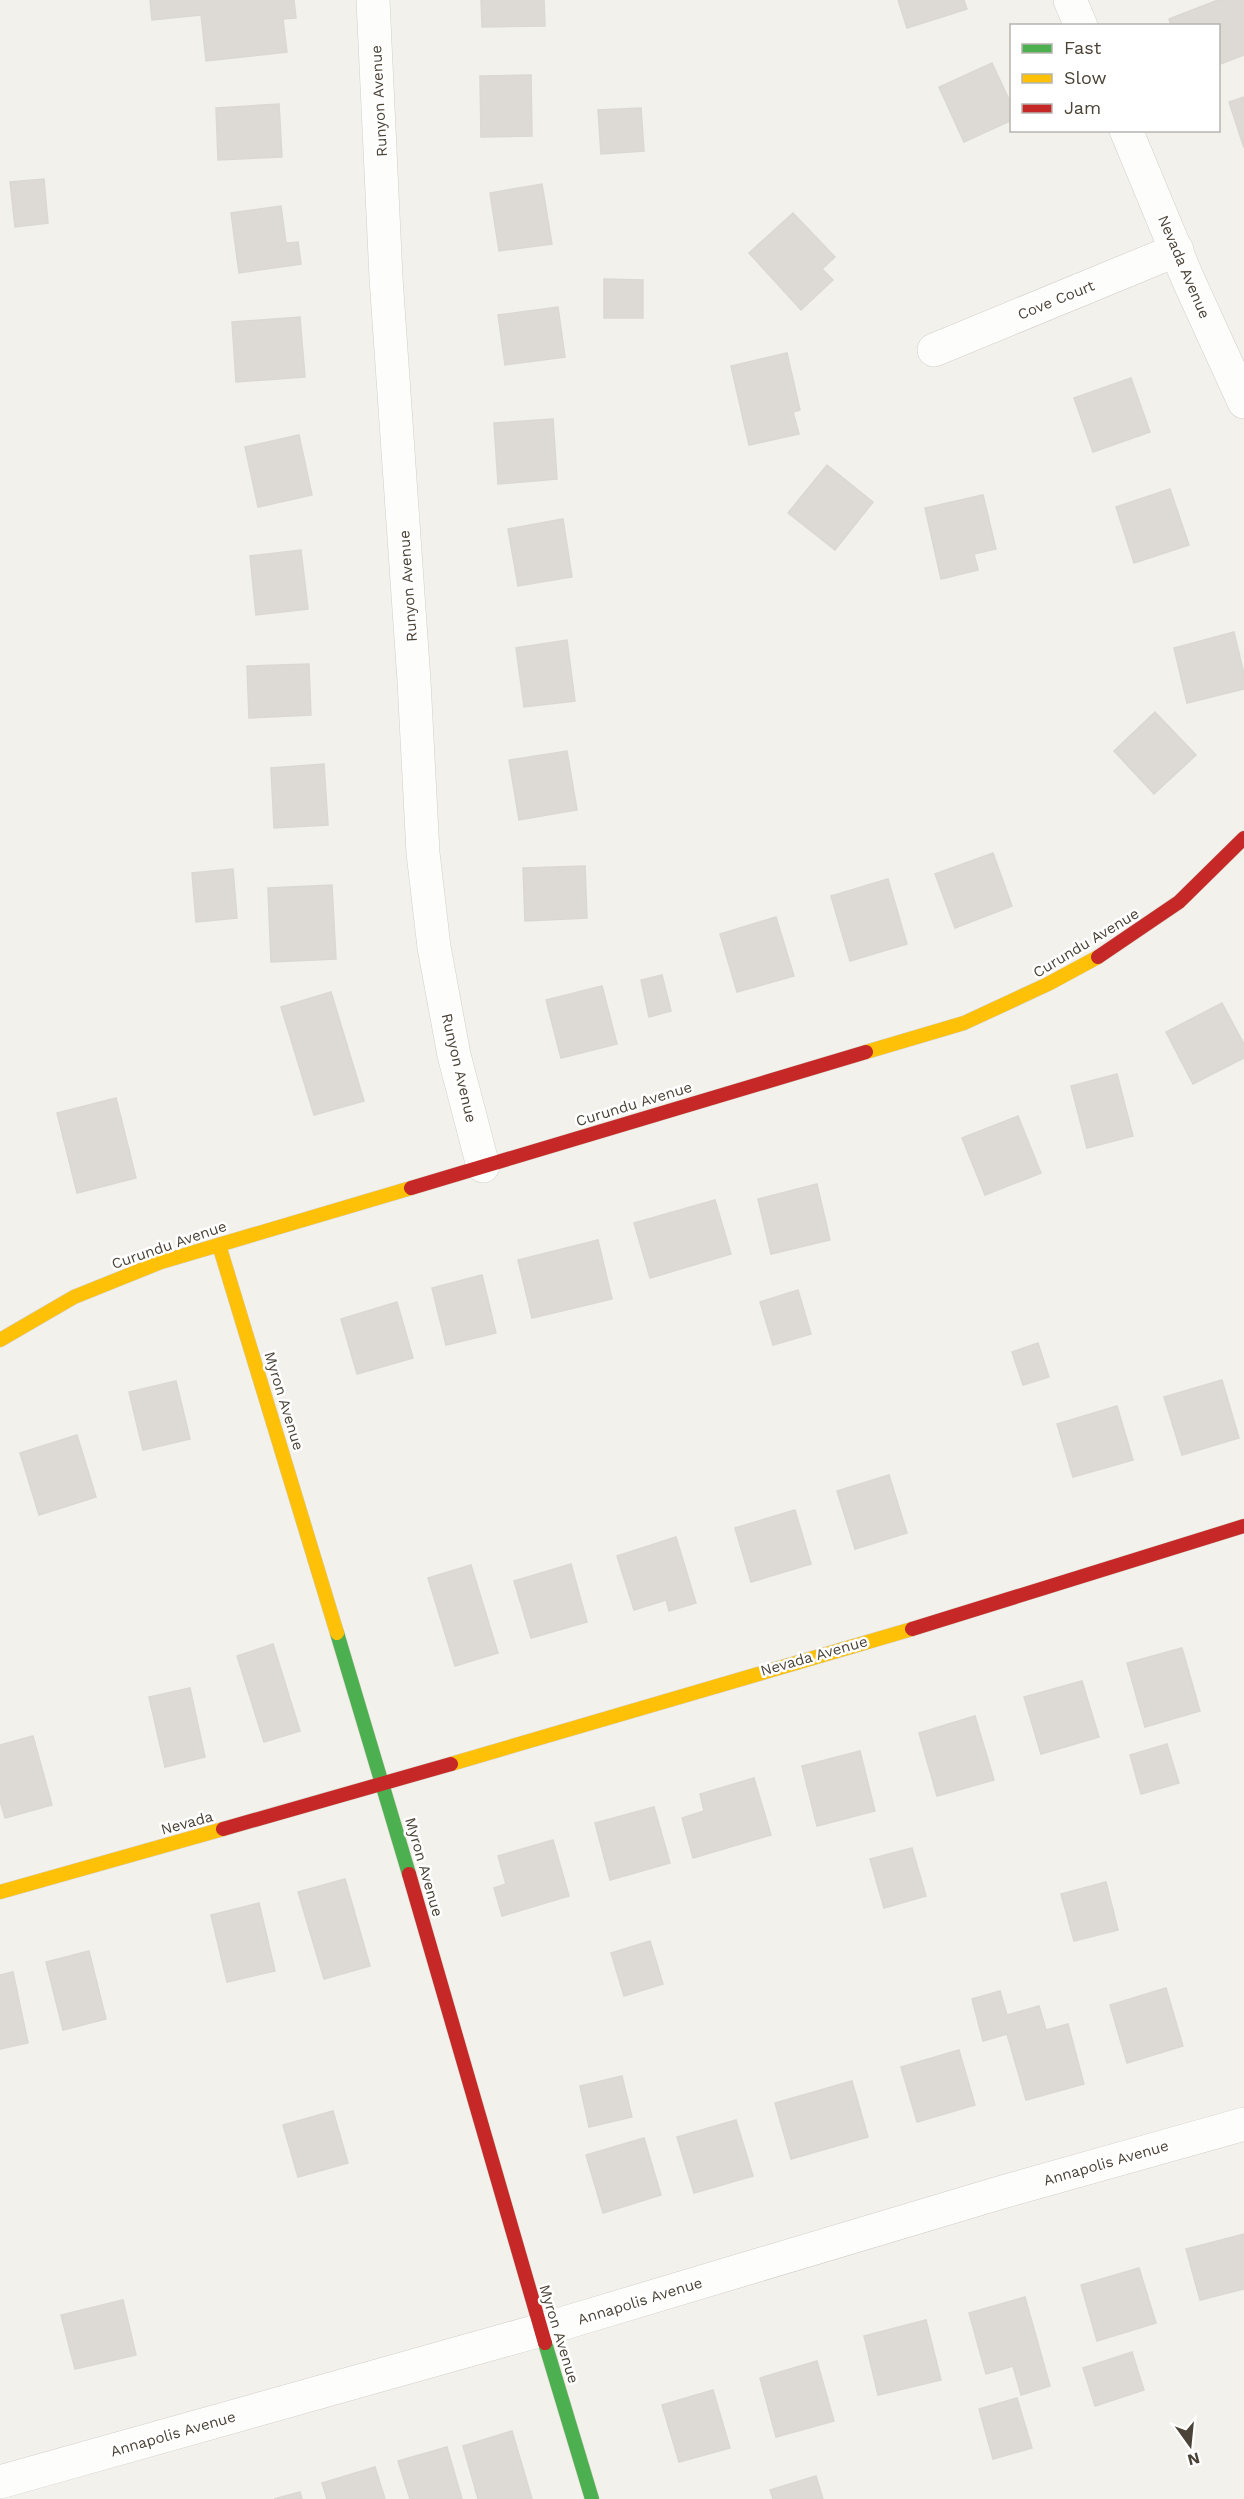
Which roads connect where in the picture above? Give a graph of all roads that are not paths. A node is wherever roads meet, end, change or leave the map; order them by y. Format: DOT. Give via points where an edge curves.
graph roads {
  1 [pos="374,0"];
  2 [pos="1070,0"];
  3 [pos="1080,24"];
  4 [pos="1127,132"];
  5 [pos="1177,250"];
  6 [pos="934,350"];
  7 [pos="1244,402"];
  8 [pos="1244,838"];
  9 [pos="483,1166"];
  10 [pos="219,1245"];
  11 [pos="0,1340"];
  12 [pos="1244,1527"];
  13 [pos="383,1784"];
  14 [pos="0,1892"];
  15 [pos="1244,2124"];
  16 [pos="540,2330"];
  17 [pos="0,2482"];
  18 [pos="592,2499"];
  1 -- 9 [label="street, Runyon Avenue" via="386,278 423,853 434,947 452,1044"];
  2 -- 3 [label="street"];
  4 -- 5 [label="street, Nevada Avenue"];
  5 -- 6 [label="street, Cove Court"];
  5 -- 7 [label="street, Nevada Avenue"];
  8 -- 9 [label="street, Curundu Avenue" via="1180,901 1126,941 1040,990 975,1019"];
  9 -- 10 [label="street, Curundu Avenue"];
  10 -- 11 [label="street, Curundu Avenue" via="161,1262 74,1297"];
  10 -- 13 [label="street, Myron Avenue"];
  12 -- 13 [label="street, Nevada Avenue"];
  13 -- 14 [label="street, Nevada"];
  13 -- 16 [label="street, Myron Avenue"];
  15 -- 16 [label="street, Annapolis Avenue"];
  16 -- 17 [label="street, Annapolis Avenue"];
  16 -- 18 [label="street, Myron Avenue"];
}
